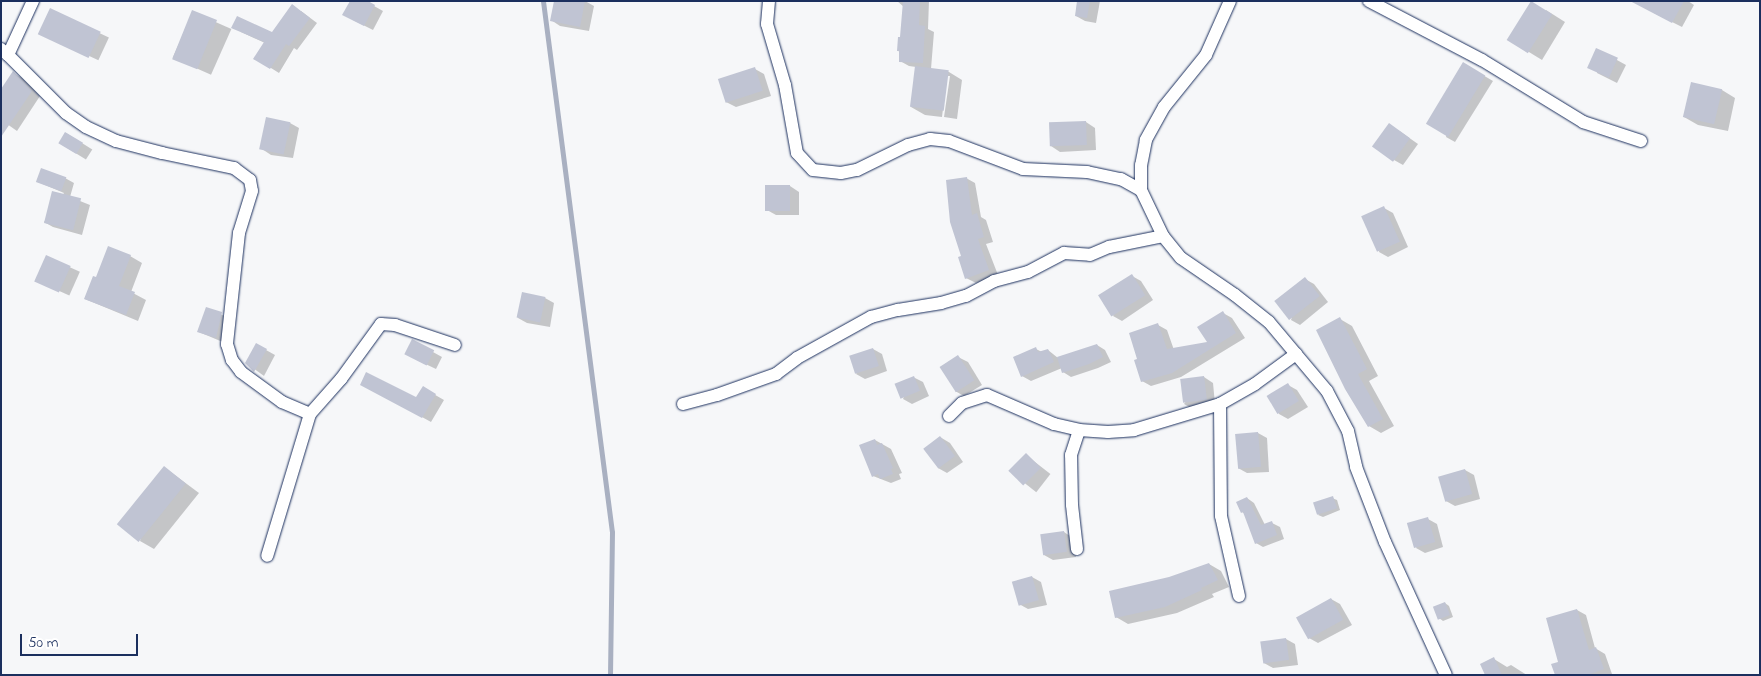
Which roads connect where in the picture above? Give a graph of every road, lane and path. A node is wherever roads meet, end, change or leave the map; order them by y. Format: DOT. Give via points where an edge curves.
graph roads {
  1 [pos="33,1"];
  2 [pos="770,1"];
  3 [pos="1230,1"];
  4 [pos="1369,1"];
  5 [pos="4,52"];
  6 [pos="1641,141"];
  7 [pos="1141,190"];
  8 [pos="1163,236"];
  9 [pos="455,345"];
  10 [pos="1296,354"];
  11 [pos="683,404"];
  12 [pos="1220,404"];
  13 [pos="310,414"];
  14 [pos="949,416"];
  15 [pos="1079,430"];
  16 [pos="1077,549"];
  17 [pos="266,556"];
  18 [pos="1239,596"];
  19 [pos="1446,675"];
  1 -- 5 [label="street"];
  2 -- 7 [label="street" via="767,24 785,85 797,154 813,170 841,173 857,170 908,144 930,139 949,141 1024,169 1087,172 1121,179"];
  3 -- 7 [label="street" via="1206,55 1164,107 1146,140"];
  4 -- 6 [label="street" via="1482,60 1582,122"];
  5 -- 13 [label="street" via="66,113 86,126 116,141 234,168 250,180 252,190 238,233 226,344 241,372 282,402"];
  7 -- 8 [label="street"];
  8 -- 10 [label="street" via="1181,258 1235,294 1269,322"];
  8 -- 11 [label="street" via="1109,247 1090,255 1064,253 1028,272 994,281 966,296 871,317 797,358 776,374"];
  9 -- 13 [label="street" via="395,325 381,324 341,379"];
  10 -- 12 [label="street" via="1255,384"];
  10 -- 19 [label="street" via="1327,391 1348,431 1356,467 1385,542"];
  12 -- 15 [label="street" via="1134,430"];
  12 -- 18 [label="street" via="1221,516"];
  13 -- 17 [label="street"];
  14 -- 15 [label="street" via="962,403 987,395 1054,424"];
  15 -- 16 [label="street" via="1071,455"];
}
